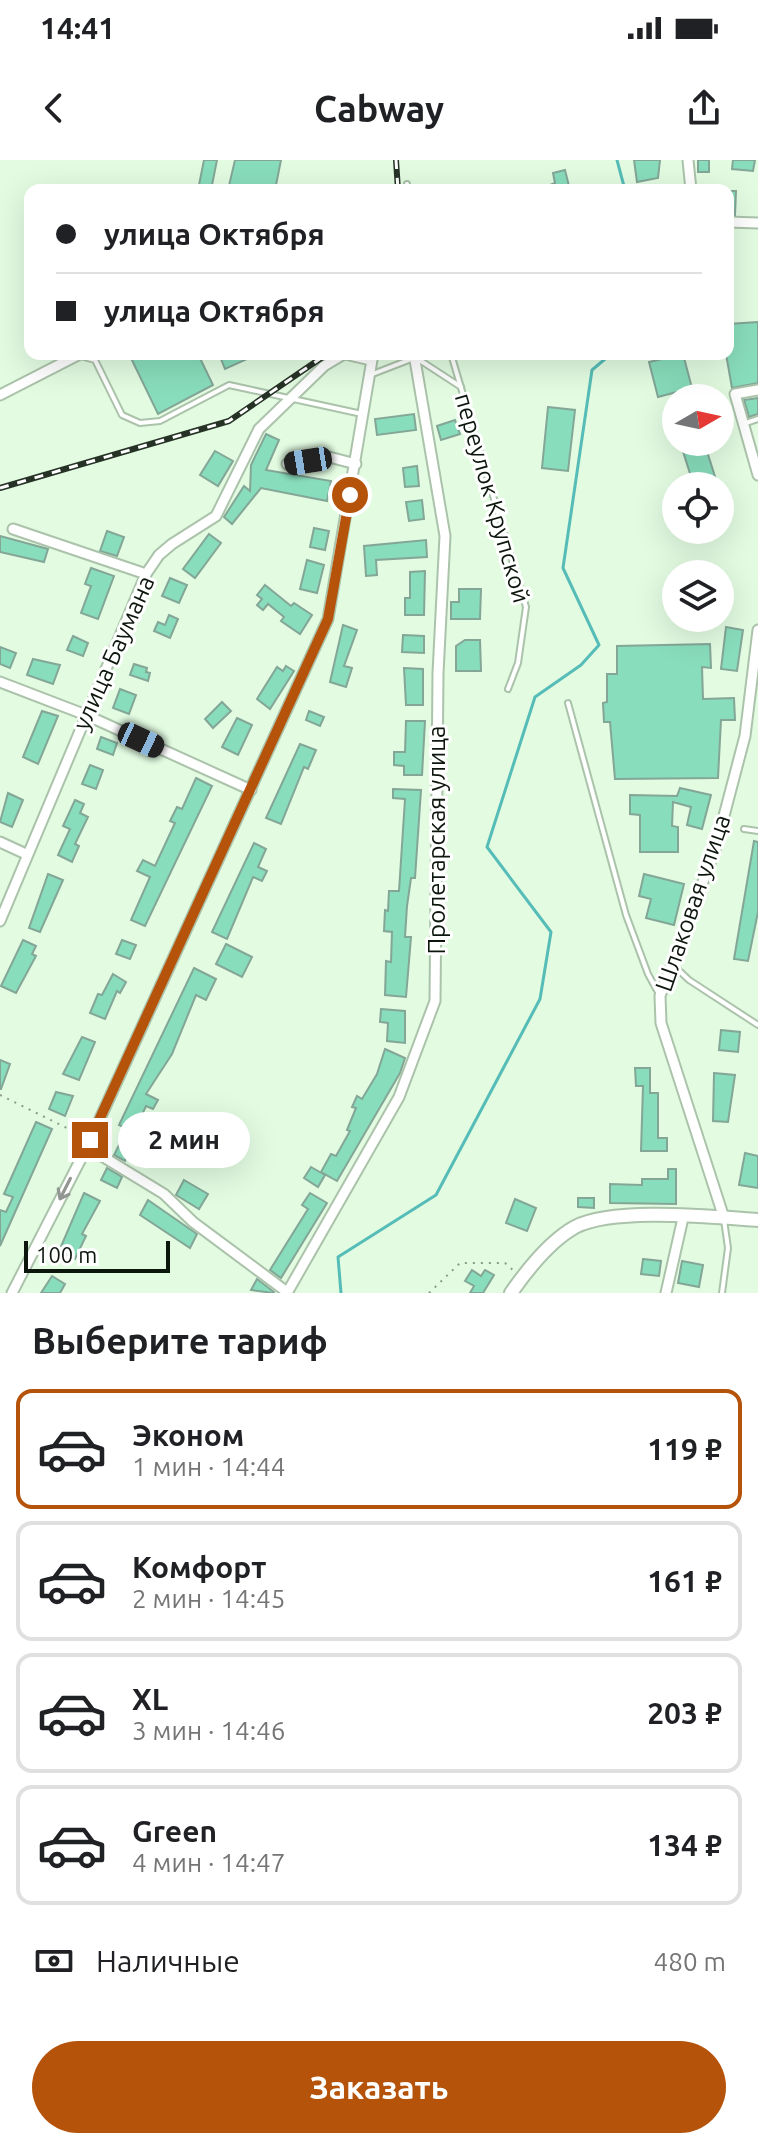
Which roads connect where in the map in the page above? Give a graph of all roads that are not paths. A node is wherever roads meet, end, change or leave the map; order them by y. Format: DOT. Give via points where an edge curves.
graph roads {
  1 [pos="688,160"];
  2 [pos="690,184"];
  3 [pos="734,222"];
  4 [pos="758,223"];
  5 [pos="68,360"];
  6 [pos="95,360"];
  7 [pos="334,360"];
  8 [pos="371,360"];
  9 [pos="404,360"];
  10 [pos="417,360"];
  11 [pos="423,360"];
  12 [pos="453,360"];
  13 [pos="368,375"];
  14 [pos="461,387"];
  15 [pos="758,390"];
  16 [pos="0,395"];
  17 [pos="289,397"];
  18 [pos="362,414"];
  19 [pos="758,419"];
  20 [pos="743,424"];
  21 [pos="755,455"];
  22 [pos="287,464"];
  23 [pos="356,464"];
  24 [pos="758,475"];
  25 [pos="13,529"];
  26 [pos="146,574"];
  27 [pos="758,630"];
  28 [pos="0,682"];
  29 [pos="508,689"];
  30 [pos="568,703"];
  31 [pos="86,715"];
  32 [pos="251,790"];
  33 [pos="744,829"];
  34 [pos="758,831"];
  35 [pos="0,842"];
  36 [pos="26,854"];
  37 [pos="0,921"];
  38 [pos="672,964"];
  39 [pos="660,996"];
  40 [pos="758,1025"];
  41 [pos="88,1143"];
  42 [pos="683,1218"];
  43 [pos="724,1218"];
  44 [pos="758,1220"];
  45 [pos="287,1292"];
  46 [pos="12,1293"];
  47 [pos="511,1293"];
  48 [pos="666,1293"];
  49 [pos="722,1293"];
  1 -- 2 [label="street"];
  3 -- 4 [label="street"];
  5 -- 16 [label="street"];
  6 -- 17 [label="lane" via="122,415 140,423 160,421 229,385"];
  7 -- 17 [label="street, улица Баумана"];
  8 -- 13 [label="street"];
  9 -- 13 [label="lane"];
  10 -- 45 [label="street, Пролетарская улица" via="445,536 438,673 435,1001 399,1097"];
  11 -- 14 [label="lane"];
  12 -- 14 [label="lane, переулок Крупской"];
  13 -- 18 [label="street"];
  14 -- 29 [label="lane, переулок Крупской" via="526,607 518,663"];
  15 -- 20 [label="street" via="735,394"];
  17 -- 18 [label="lane"];
  17 -- 26 [label="street, улица Баумана" via="259,429 216,516 166,549"];
  18 -- 23 [label="street"];
  19 -- 20 [label="lane"];
  20 -- 21 [label="street"];
  21 -- 24 [label="street"];
  22 -- 23 [label="street" via="329,457"];
  23 -- 32 [label="street" via="328,619"];
  25 -- 26 [label="street"];
  26 -- 31 [label="street, улица Баумана"];
  27 -- 38 [label="street, Шлаковая улица" via="745,736 715,850"];
  28 -- 31 [label="street"];
  30 -- 39 [label="lane" via="626,915"];
  31 -- 32 [label="street"];
  31 -- 36 [label="street, улица Баумана"];
  32 -- 41 [label="street"];
  33 -- 34 [label="lane"];
  35 -- 36 [label="street"];
  36 -- 37 [label="street, улица Баумана"];
  38 -- 39 [label="street, Шлаковая улица"];
  38 -- 40 [label="lane"];
  39 -- 43 [label="street, Шлаковая улица" via="661,1023"];
  41 -- 45 [label="street" via="164,1194"];
  41 -- 46 [label="street, one-way"];
  42 -- 43 [label="main road"];
  42 -- 47 [label="main road" via="587,1222 565,1233"];
  42 -- 48 [label="street"];
  43 -- 44 [label="main road"];
  43 -- 49 [label="lane" via="728,1248"];
}
